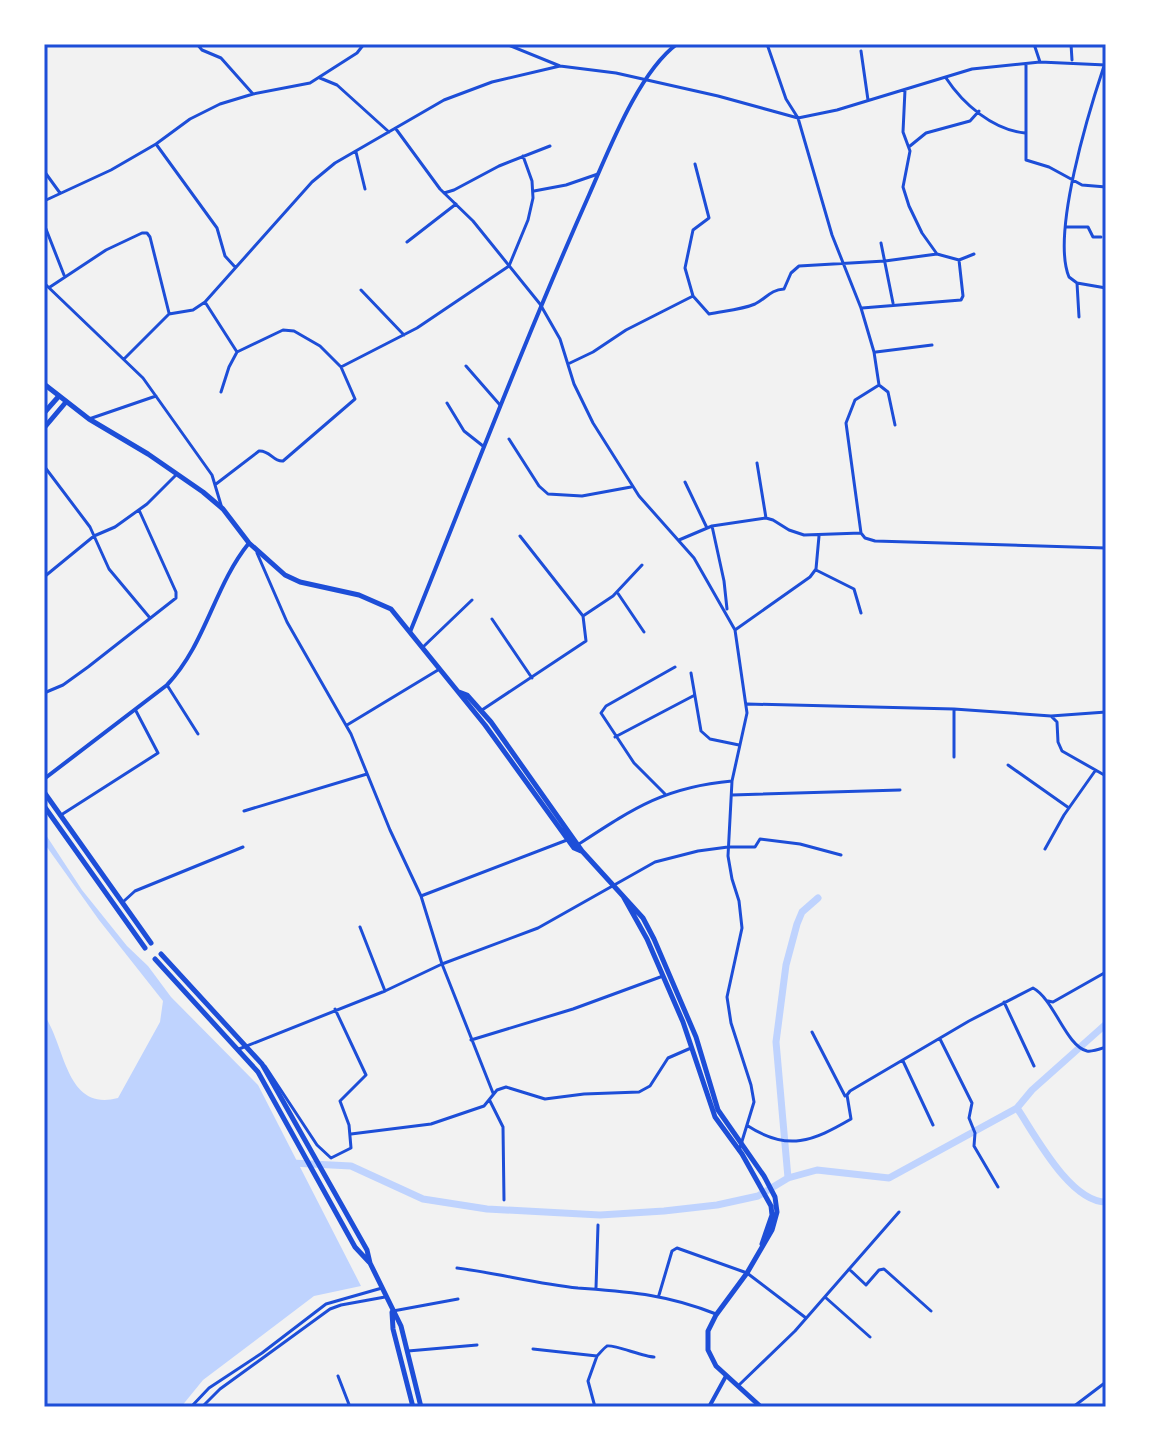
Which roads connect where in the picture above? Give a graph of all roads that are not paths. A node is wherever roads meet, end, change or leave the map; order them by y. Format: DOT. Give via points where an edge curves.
graph roads {
  1 [pos="197,44"];
  2 [pos="364,44"];
  3 [pos="506,44"];
  4 [pos="677,44"];
  5 [pos="767,44"];
  6 [pos="1034,44"];
  7 [pos="1071,44"];
  8 [pos="861,51"];
  9 [pos="1040,62"];
  10 [pos="1072,62"];
  11 [pos="1026,65"];
  12 [pos="1105,65"];
  13 [pos="560,66"];
  14 [pos="945,76"];
  15 [pos="320,78"];
  16 [pos="645,81"];
  17 [pos="905,89"];
  18 [pos="253,94"];
  19 [pos="868,100"];
  20 [pos="979,111"];
  21 [pos="798,118"];
  22 [pos="396,129"];
  23 [pos="389,133"];
  24 [pos="1025,133"];
  25 [pos="156,144"];
  26 [pos="550,146"];
  27 [pos="910,146"];
  28 [pos="356,152"];
  29 [pos="523,156"];
  30 [pos="695,164"];
  31 [pos="44,171"];
  32 [pos="598,174"];
  33 [pos="1073,182"];
  34 [pos="1106,187"];
  35 [pos="365,189"];
  36 [pos="534,191"];
  37 [pos="60,193"];
  38 [pos="444,193"];
  39 [pos="44,201"];
  40 [pos="456,204"];
  41 [pos="44,224"];
  42 [pos="1066,227"];
  43 [pos="1101,237"];
  44 [pos="407,242"];
  45 [pos="881,243"];
  46 [pos="937,254"];
  47 [pos="974,254"];
  48 [pos="959,260"];
  49 [pos="885,261"];
  50 [pos="843,262"];
  51 [pos="509,266"];
  52 [pos="236,269"];
  53 [pos="64,275"];
  54 [pos="44,283"];
  55 [pos="1077,283"];
  56 [pos="50,287"];
  57 [pos="1106,288"];
  58 [pos="361,290"];
  59 [pos="693,296"];
  60 [pos="205,302"];
  61 [pos="893,303"];
  62 [pos="540,304"];
  63 [pos="861,308"];
  64 [pos="169,314"];
  65 [pos="1079,317"];
  66 [pos="404,335"];
  67 [pos="932,345"];
  68 [pos="237,352"];
  69 [pos="874,352"];
  70 [pos="124,359"];
  71 [pos="569,363"];
  72 [pos="466,366"];
  73 [pos="341,367"];
  74 [pos="44,384"];
  75 [pos="879,385"];
  76 [pos="221,392"];
  77 [pos="59,396"];
  78 [pos="156,396"];
  79 [pos="66,402"];
  80 [pos="447,403"];
  81 [pos="500,406"];
  82 [pos="44,413"];
  83 [pos="89,419"];
  84 [pos="895,425"];
  85 [pos="44,428"];
  86 [pos="509,439"];
  87 [pos="483,446"];
  88 [pos="757,463"];
  89 [pos="44,466"];
  90 [pos="178,473"];
  91 [pos="685,482"];
  92 [pos="216,484"];
  93 [pos="633,486"];
  94 [pos="223,509"];
  95 [pos="139,510"];
  96 [pos="766,518"];
  97 [pos="709,527"];
  98 [pos="861,533"];
  99 [pos="94,536"];
  100 [pos="520,536"];
  101 [pos="819,536"];
  102 [pos="679,540"];
  103 [pos="249,543"];
  104 [pos="1106,548"];
  105 [pos="256,550"];
  106 [pos="642,565"];
  107 [pos="816,569"];
  108 [pos="44,577"];
  109 [pos="617,592"];
  110 [pos="472,600"];
  111 [pos="727,613"];
  112 [pos="861,613"];
  113 [pos="583,616"];
  114 [pos="150,618"];
  115 [pos="492,619"];
  116 [pos="735,630"];
  117 [pos="410,632"];
  118 [pos="644,632"];
  119 [pos="422,649"];
  120 [pos="675,667"];
  121 [pos="438,670"];
  122 [pos="691,673"];
  123 [pos="532,678"];
  124 [pos="167,685"];
  125 [pos="459,692"];
  126 [pos="44,693"];
  127 [pos="694,695"];
  128 [pos="747,704"];
  129 [pos="954,709"];
  130 [pos="135,710"];
  131 [pos="482,710"];
  132 [pos="1106,712"];
  133 [pos="1051,716"];
  134 [pos="347,725"];
  135 [pos="198,734"];
  136 [pos="615,737"];
  137 [pos="740,745"];
  138 [pos="954,757"];
  139 [pos="1008,765"];
  140 [pos="1095,771"];
  141 [pos="367,774"];
  142 [pos="1106,776"];
  143 [pos="44,779"];
  144 [pos="732,781"];
  145 [pos="900,790"];
  146 [pos="44,792"];
  147 [pos="665,794"];
  148 [pos="732,795"];
  149 [pos="44,806"];
  150 [pos="1069,808"];
  151 [pos="244,811"];
  152 [pos="61,815"];
  153 [pos="568,839"];
  154 [pos="243,847"];
  155 [pos="728,847"];
  156 [pos="579,848"];
  157 [pos="1045,849"];
  158 [pos="841,855"];
  159 [pos="613,887"];
  160 [pos="622,895"];
  161 [pos="421,896"];
  162 [pos="118,906"];
  163 [pos="360,927"];
  164 [pos="148,946"];
  165 [pos="161,954"];
  166 [pos="155,959"];
  167 [pos="442,964"];
  168 [pos="1106,972"];
  169 [pos="663,976"];
  170 [pos="385,991"];
  171 [pos="1048,1001"];
  172 [pos="1004,1002"];
  173 [pos="335,1009"];
  174 [pos="812,1032"];
  175 [pos="940,1039"];
  176 [pos="471,1040"];
  177 [pos="247,1045"];
  178 [pos="693,1047"];
  179 [pos="1106,1047"];
  180 [pos="239,1049"];
  181 [pos="903,1061"];
  182 [pos="264,1066"];
  183 [pos="1034,1066"];
  184 [pos="493,1093"];
  185 [pos="847,1098"];
  186 [pos="490,1101"];
  187 [pos="933,1125"];
  188 [pos="748,1126"];
  189 [pos="351,1134"];
  190 [pos="742,1144"];
  191 [pos="743,1152"];
  192 [pos="998,1187"];
  193 [pos="504,1200"];
  194 [pos="899,1212"];
  195 [pos="598,1225"];
  196 [pos="370,1263"];
  197 [pos="457,1268"];
  198 [pos="849,1269"];
  199 [pos="747,1273"];
  200 [pos="383,1287"];
  201 [pos="596,1288"];
  202 [pos="659,1295"];
  203 [pos="388,1297"];
  204 [pos="825,1297"];
  205 [pos="458,1299"];
  206 [pos="393,1311"];
  207 [pos="931,1311"];
  208 [pos="716,1315"];
  209 [pos="806,1319"];
  210 [pos="870,1337"];
  211 [pos="477,1345"];
  212 [pos="533,1349"];
  213 [pos="408,1351"];
  214 [pos="597,1356"];
  215 [pos="654,1357"];
  216 [pos="338,1376"];
  217 [pos="726,1376"];
  218 [pos="1106,1382"];
  219 [pos="737,1387"];
  220 [pos="595,1406"];
  221 [pos="191,1407"];
  222 [pos="202,1407"];
  223 [pos="350,1407"];
  224 [pos="413,1407"];
  225 [pos="421,1407"];
  226 [pos="584,1407"];
  227 [pos="709,1407"];
  228 [pos="761,1407"];
  229 [pos="1073,1407"];
  1 -- 18 [label="street" via="221,58"];
  2 -- 15 [label="street"];
  3 -- 13 [label="street"];
  4 -- 16 [label="main road" via="659,58"];
  5 -- 21 [label="street"];
  6 -- 9 [label="street"];
  7 -- 10 [label="street"];
  8 -- 19 [label="street"];
  9 -- 10 [label="street"];
  9 -- 11 [label="street"];
  10 -- 12 [label="street"];
  11 -- 14 [label="street"];
  11 -- 24 [label="street"];
  12 -- 33 [label="street"];
  13 -- 16 [label="street"];
  13 -- 22 [label="street" via="455,95"];
  14 -- 17 [label="street"];
  14 -- 20 [label="street"];
  15 -- 18 [label="street"];
  15 -- 23 [label="street" via="344,91"];
  16 -- 21 [label="street"];
  16 -- 32 [label="main road"];
  17 -- 19 [label="street"];
  17 -- 27 [label="street" via="903,132"];
  18 -- 25 [label="street" via="204,112"];
  19 -- 21 [label="street"];
  20 -- 24 [label="street" via="1005,130"];
  20 -- 27 [label="street" via="970,121 926,133"];
  21 -- 50 [label="street"];
  22 -- 23 [label="street"];
  22 -- 38 [label="street"];
  23 -- 28 [label="street"];
  24 -- 33 [label="street" via="1026,160"];
  25 -- 37 [label="street"];
  25 -- 52 [label="street" via="217,228 225,256"];
  26 -- 29 [label="street"];
  27 -- 46 [label="street" via="904,192"];
  28 -- 35 [label="street"];
  28 -- 52 [label="street" via="320,175"];
  29 -- 36 [label="street"];
  29 -- 38 [label="street"];
  30 -- 59 [label="street" via="709,218 693,230 686,260"];
  31 -- 37 [label="street"];
  32 -- 36 [label="street"];
  32 -- 62 [label="main road"];
  33 -- 34 [label="street"];
  33 -- 42 [label="street"];
  36 -- 51 [label="street"];
  37 -- 39 [label="street"];
  38 -- 40 [label="street"];
  40 -- 44 [label="street"];
  40 -- 51 [label="street"];
  41 -- 53 [label="street"];
  42 -- 43 [label="street" via="1088,227 1093,237"];
  42 -- 55 [label="street" via="1066,271"];
  45 -- 49 [label="street"];
  46 -- 48 [label="street"];
  46 -- 49 [label="street"];
  47 -- 48 [label="street"];
  48 -- 61 [label="street" via="961,300"];
  49 -- 50 [label="street"];
  49 -- 61 [label="street"];
  50 -- 59 [label="street" via="799,266 786,288 748,306 709,314"];
  50 -- 63 [label="street"];
  51 -- 62 [label="street"];
  51 -- 66 [label="street"];
  52 -- 60 [label="street"];
  53 -- 56 [label="street"];
  53 -- 64 [label="street" via="147,233"];
  54 -- 56 [label="street"];
  55 -- 57 [label="street"];
  55 -- 65 [label="street"];
  56 -- 70 [label="street"];
  58 -- 66 [label="street"];
  59 -- 71 [label="street"];
  60 -- 64 [label="street"];
  60 -- 68 [label="street"];
  61 -- 63 [label="street"];
  62 -- 71 [label="street"];
  62 -- 81 [label="main road"];
  63 -- 69 [label="street"];
  64 -- 70 [label="street"];
  66 -- 73 [label="street"];
  67 -- 69 [label="street"];
  68 -- 73 [label="street" via="289,330 320,346"];
  68 -- 76 [label="street"];
  69 -- 75 [label="street"];
  70 -- 78 [label="street"];
  71 -- 93 [label="street" via="585,408"];
  72 -- 81 [label="street"];
  73 -- 92 [label="street" via="355,397 347,408 283,461 259,451"];
  74 -- 77 [label="main road"];
  75 -- 84 [label="street" via="888,392"];
  75 -- 98 [label="street" via="855,400 846,423"];
  77 -- 79 [label="main road"];
  77 -- 82 [label="main road"];
  78 -- 83 [label="street"];
  78 -- 92 [label="street"];
  79 -- 83 [label="main road"];
  79 -- 85 [label="main road"];
  80 -- 87 [label="street" via="461,428"];
  81 -- 87 [label="main road"];
  83 -- 90 [label="main road"];
  86 -- 93 [label="street" via="548,494 582,496"];
  87 -- 117 [label="main road"];
  88 -- 96 [label="street"];
  89 -- 99 [label="street"];
  90 -- 94 [label="main road"];
  90 -- 95 [label="street"];
  91 -- 97 [label="street"];
  92 -- 94 [label="street"];
  93 -- 102 [label="street"];
  94 -- 103 [label="main road"];
  95 -- 99 [label="street"];
  95 -- 114 [label="street" via="176,595"];
  96 -- 97 [label="street"];
  96 -- 101 [label="street" via="796,533"];
  97 -- 102 [label="street"];
  97 -- 111 [label="street"];
  98 -- 101 [label="street"];
  98 -- 104 [label="street" via="875,541"];
  99 -- 108 [label="street"];
  99 -- 114 [label="street" via="109,569"];
  100 -- 113 [label="street"];
  101 -- 107 [label="street"];
  102 -- 111 [label="street"];
  103 -- 105 [label="main road"];
  103 -- 124 [label="main road" via="229,570 196,646"];
  105 -- 117 [label="main road" via="293,579 384,605"];
  105 -- 134 [label="street" via="287,622"];
  106 -- 109 [label="street"];
  107 -- 112 [label="street" via="854,589"];
  107 -- 116 [label="street"];
  109 -- 113 [label="street"];
  109 -- 118 [label="street"];
  110 -- 119 [label="street"];
  111 -- 116 [label="street"];
  113 -- 123 [label="street" via="586,641"];
  114 -- 126 [label="street" via="74,677"];
  115 -- 123 [label="street"];
  116 -- 128 [label="street"];
  117 -- 119 [label="main road"];
  119 -- 121 [label="main road"];
  120 -- 136 [label="street" via="602,709 602,719"];
  121 -- 125 [label="main road"];
  121 -- 134 [label="street"];
  122 -- 127 [label="street"];
  123 -- 131 [label="street"];
  124 -- 130 [label="main road"];
  124 -- 135 [label="street"];
  125 -- 131 [label="main road"];
  125 -- 153 [label="main road"];
  127 -- 136 [label="street"];
  127 -- 137 [label="street" via="705,736"];
  128 -- 129 [label="street"];
  128 -- 137 [label="street"];
  129 -- 133 [label="street"];
  129 -- 138 [label="street"];
  130 -- 143 [label="main road"];
  130 -- 152 [label="street" via="158,753"];
  131 -- 156 [label="main road"];
  132 -- 133 [label="street"];
  133 -- 140 [label="street" via="1062,751"];
  134 -- 141 [label="street"];
  136 -- 147 [label="street"];
  137 -- 144 [label="street"];
  139 -- 150 [label="street"];
  140 -- 142 [label="street"];
  140 -- 150 [label="street"];
  141 -- 151 [label="street"];
  141 -- 161 [label="street"];
  144 -- 147 [label="street"];
  144 -- 148 [label="street"];
  145 -- 148 [label="street"];
  146 -- 152 [label="main road"];
  147 -- 156 [label="street" via="638,806"];
  148 -- 155 [label="street"];
  149 -- 162 [label="main road"];
  150 -- 157 [label="street"];
  152 -- 162 [label="main road"];
  153 -- 156 [label="main road"];
  153 -- 161 [label="street"];
  154 -- 162 [label="street" via="135,891"];
  155 -- 158 [label="street" via="756,847 761,839"];
  155 -- 159 [label="street" via="655,862"];
  155 -- 188 [label="street" via="742,928 728,1009 754,1102"];
  156 -- 159 [label="main road"];
  159 -- 160 [label="main road"];
  159 -- 167 [label="street" via="538,928"];
  160 -- 169 [label="main road"];
  160 -- 190 [label="main road" via="654,939 696,1037 718,1110"];
  161 -- 167 [label="street"];
  162 -- 164 [label="main road"];
  163 -- 170 [label="street"];
  165 -- 177 [label="main road"];
  166 -- 180 [label="main road"];
  167 -- 170 [label="street"];
  167 -- 176 [label="street"];
  168 -- 171 [label="street"];
  169 -- 176 [label="street"];
  169 -- 178 [label="main road"];
  170 -- 173 [label="street"];
  171 -- 172 [label="street" via="1033,988"];
  171 -- 179 [label="street" via="1079,1046"];
  172 -- 175 [label="street"];
  172 -- 183 [label="street"];
  173 -- 177 [label="street"];
  173 -- 189 [label="street" via="366,1075 340,1101"];
  174 -- 185 [label="street"];
  175 -- 181 [label="street"];
  175 -- 192 [label="street" via="972,1101 969,1118 976,1149"];
  176 -- 184 [label="street"];
  177 -- 180 [label="street"];
  177 -- 182 [label="main road"];
  178 -- 184 [label="street" via="668,1058 650,1086 639,1092 545,1099 506,1087"];
  178 -- 191 [label="main road" via="715,1117"];
  180 -- 196 [label="main road" via="258,1072 355,1247"];
  181 -- 185 [label="street" via="850,1091"];
  181 -- 187 [label="street"];
  182 -- 189 [label="street" via="329,1157 351,1148"];
  182 -- 196 [label="main road"];
  184 -- 186 [label="street"];
  185 -- 188 [label="street" via="851,1119 813,1138 778,1141"];
  186 -- 189 [label="street" via="425,1126"];
  186 -- 193 [label="street" via="503,1127"];
  188 -- 190 [label="street"];
  190 -- 191 [label="main road"];
  191 -- 199 [label="main road" via="768,1183 774,1205 772,1230"];
  194 -- 198 [label="street"];
  195 -- 201 [label="street"];
  196 -- 200 [label="main road"];
  197 -- 201 [label="street"];
  198 -- 204 [label="street"];
  198 -- 207 [label="street" via="866,1285 884,1269"];
  199 -- 202 [label="street" via="677,1248"];
  199 -- 208 [label="main road"];
  199 -- 209 [label="street"];
  200 -- 203 [label="main road"];
  200 -- 221 [label="street" via="326,1304 209,1388"];
  201 -- 202 [label="street"];
  202 -- 208 [label="street"];
  203 -- 206 [label="main road"];
  203 -- 222 [label="street" via="330,1309"];
  204 -- 209 [label="street"];
  204 -- 210 [label="street"];
  205 -- 206 [label="street"];
  206 -- 213 [label="main road"];
  206 -- 224 [label="main road"];
  208 -- 217 [label="main road" via="708,1331 708,1350"];
  209 -- 219 [label="street"];
  211 -- 213 [label="street"];
  212 -- 214 [label="street"];
  213 -- 225 [label="main road"];
  214 -- 215 [label="street" via="609,1346"];
  214 -- 220 [label="street" via="588,1381"];
  216 -- 223 [label="street"];
  217 -- 219 [label="main road"];
  217 -- 227 [label="main road"];
  218 -- 229 [label="street"];
  219 -- 228 [label="main road"];
  220 -- 226 [label="street"];
}
